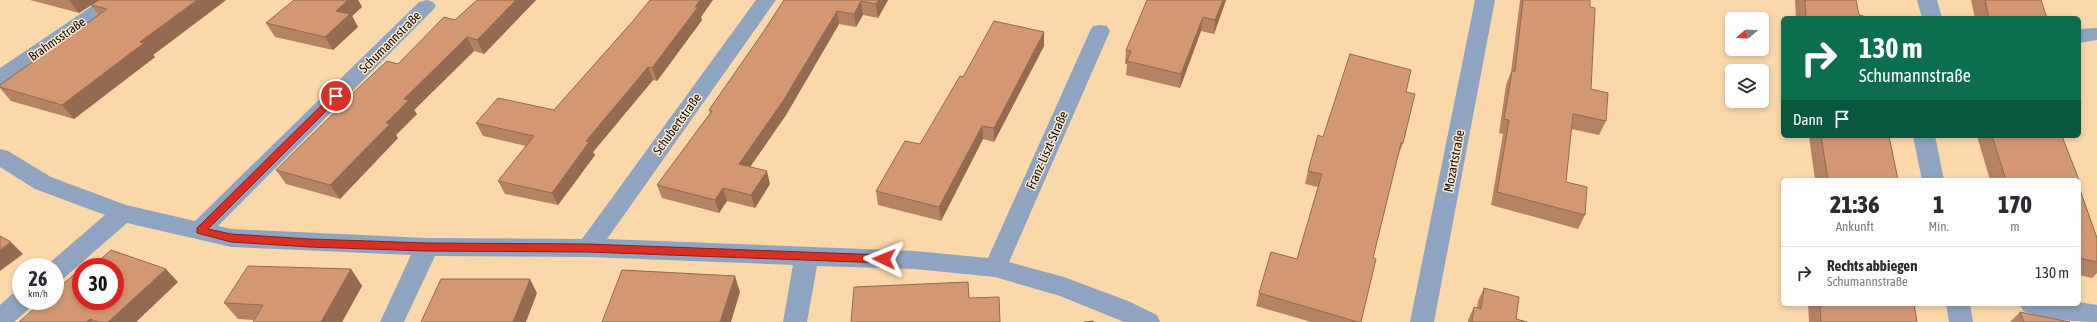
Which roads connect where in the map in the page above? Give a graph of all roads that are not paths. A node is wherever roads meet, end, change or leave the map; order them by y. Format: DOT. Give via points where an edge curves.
graph roads {
  1 [pos="114,0"];
  2 [pos="766,0"];
  3 [pos="1485,0"];
  4 [pos="1927,0"];
  5 [pos="426,6"];
  6 [pos="1931,16"];
  7 [pos="1100,31"];
  8 [pos="2097,34"];
  9 [pos="2081,36"];
  10 [pos="0,78"];
  11 [pos="1924,138"];
  12 [pos="0,157"];
  13 [pos="1933,178"];
  14 [pos="123,213"];
  15 [pos="200,230"];
  16 [pos="427,247"];
  17 [pos="588,248"];
  18 [pos="807,256"];
  19 [pos="64,264"];
  20 [pos="995,268"];
  21 [pos="1958,306"];
  22 [pos="2044,306"];
  23 [pos="12,310"];
  24 [pos="2097,315"];
  25 [pos="0,320"];
  26 [pos="392,322"];
  27 [pos="795,322"];
  28 [pos="1148,322"];
  29 [pos="1422,322"];
  30 [pos="1961,322"];
  1 -- 10 [label="street, Brahmsstraße"];
  2 -- 17 [label="street, Schubertstraße"];
  3 -- 29 [label="street, Mozartstraße"];
  4 -- 6 [label="street"];
  5 -- 15 [label="street, Schumannstraße"];
  7 -- 20 [label="street, Franz-Liszt-Straße"];
  8 -- 9 [label="street"];
  11 -- 13 [label="street"];
  12 -- 14 [label="street" via="43,183"];
  14 -- 15 [label="street" via="148,221"];
  14 -- 19 [label="street"];
  15 -- 16 [label="street" via="231,238"];
  16 -- 17 [label="street"];
  16 -- 26 [label="street"];
  17 -- 18 [label="street"];
  18 -- 20 [label="street" via="915,260"];
  18 -- 27 [label="street"];
  20 -- 28 [label="street" via="1064,288 1119,308"];
  21 -- 30 [label="street"];
  22 -- 24 [label="street"];
  23 -- 25 [label="street"];
}
